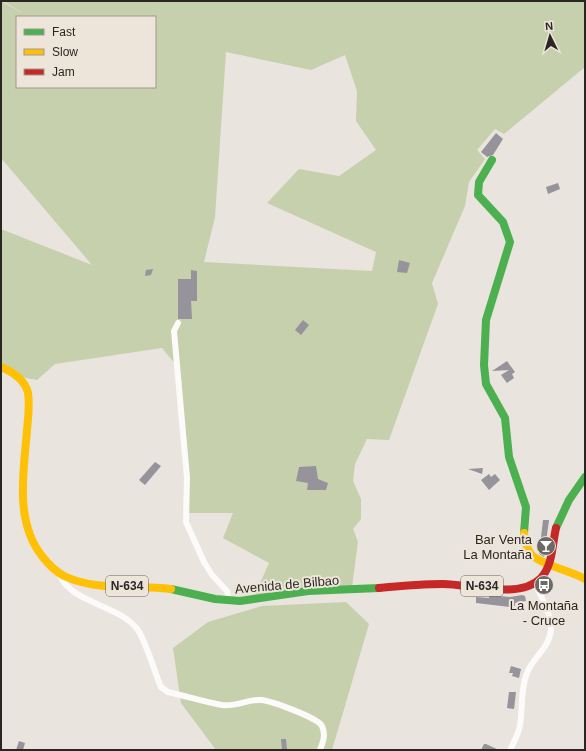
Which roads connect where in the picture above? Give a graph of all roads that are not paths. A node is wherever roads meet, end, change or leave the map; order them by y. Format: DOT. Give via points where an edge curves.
graph roads {
  1 [pos="492,160"];
  2 [pos="178,323"];
  3 [pos="1,367"];
  4 [pos="585,477"];
  5 [pos="550,564"];
  6 [pos="57,571"];
  7 [pos="585,579"];
  8 [pos="535,583"];
  9 [pos="229,601"];
  10 [pos="320,750"];
  11 [pos="510,750"];
  1 -- 5 [label="main road" via="480,180 477,191 506,225 510,242 486,320 484,375 488,390 506,418 508,457 526,506 524,541 532,555 541,562"];
  2 -- 9 [label="street" via="174,331 186,463 186,522 204,562 227,591"];
  3 -- 6 [label="main road, Avenida de Bilbao / N-634" via="18,376 26,388 29,404 24,510 27,531 38,552"];
  4 -- 5 [label="main road" via="556,528"];
  5 -- 7 [label="main road" via="574,572"];
  5 -- 8 [label="main road"];
  6 -- 9 [label="main road, Avenida de Bilbao / N-634" via="68,578 97,585 168,589"];
  6 -- 10 [label="street" via="66,585 128,620 138,630 161,687 168,692 223,705 263,700 308,716 322,725 324,740"];
  8 -- 9 [label="main road, Avenida de Bilbao / N-634" via="517,589 427,584 302,592"];
  8 -- 11 [label="street" via="548,611 551,628 549,642 531,664 526,675 520,724"];
}
